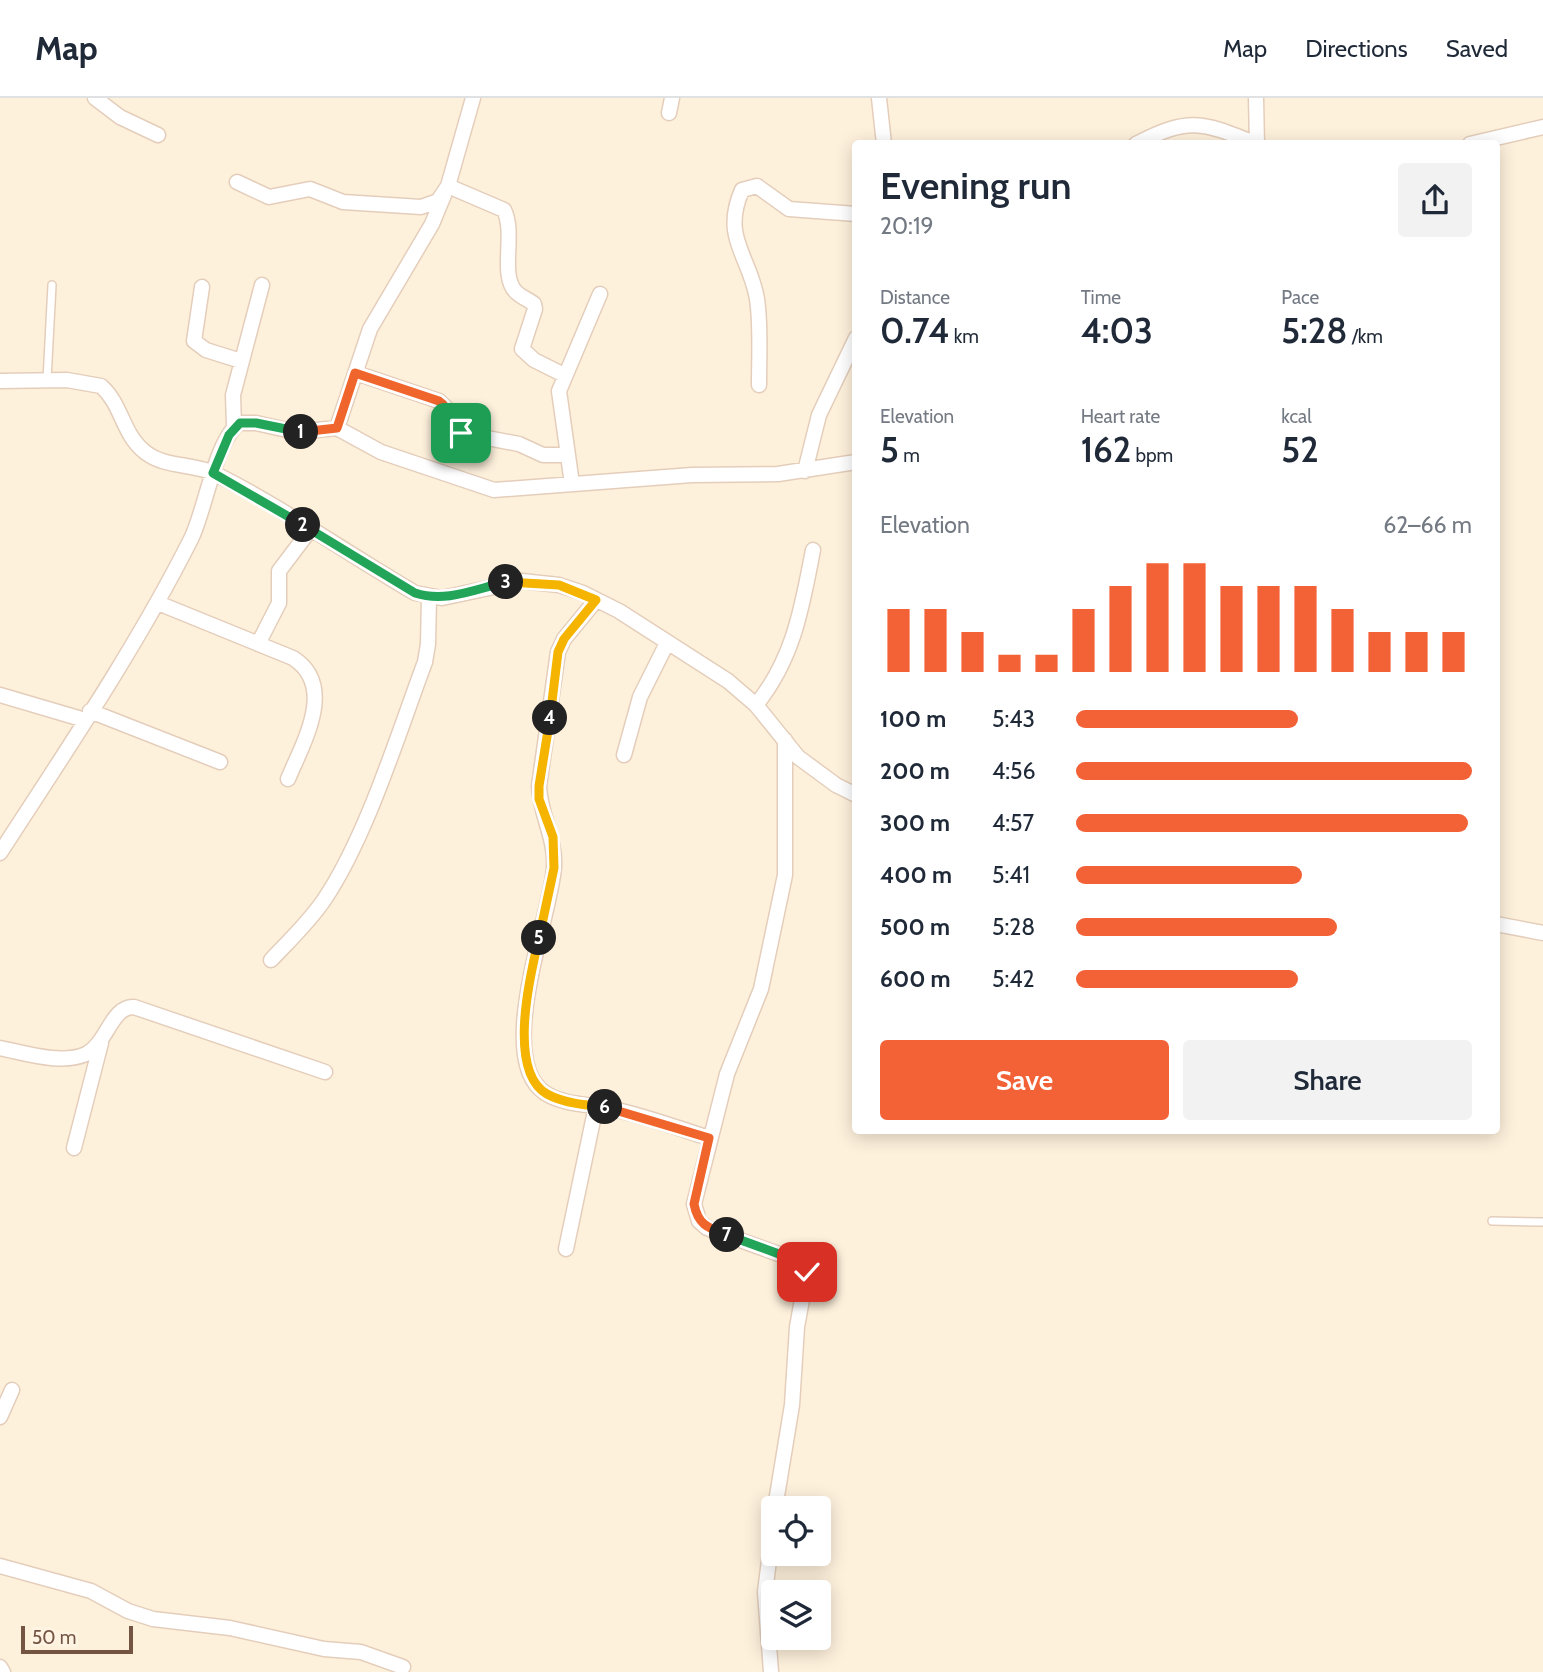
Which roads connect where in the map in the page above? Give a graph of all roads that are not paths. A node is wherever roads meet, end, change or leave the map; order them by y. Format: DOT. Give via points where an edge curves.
graph roads {
  1 [pos="95,98"];
  2 [pos="472,98"];
  3 [pos="878,98"];
  4 [pos="1256,98"];
  5 [pos="1543,127"];
  6 [pos="158,135"];
  7 [pos="883,140"];
  8 [pos="1144,140"];
  9 [pos="1247,140"];
  10 [pos="1257,140"];
  11 [pos="1486,140"];
  12 [pos="236,182"];
  13 [pos="446,190"];
  14 [pos="852,214"];
  15 [pos="51,285"];
  16 [pos="261,285"];
  17 [pos="202,287"];
  18 [pos="600,294"];
  19 [pos="852,346"];
  20 [pos="241,361"];
  21 [pos="355,373"];
  22 [pos="564,375"];
  23 [pos="47,380"];
  24 [pos="0,381"];
  25 [pos="759,385"];
  26 [pos="337,428"];
  27 [pos="232,431"];
  28 [pos="567,455"];
  29 [pos="852,463"];
  30 [pos="215,467"];
  31 [pos="805,471"];
  32 [pos="572,484"];
  33 [pos="310,530"];
  34 [pos="813,550"];
  35 [pos="429,598"];
  36 [pos="596,600"];
  37 [pos="158,603"];
  38 [pos="667,643"];
  39 [pos="258,644"];
  40 [pos="0,695"];
  41 [pos="756,705"];
  42 [pos="88,715"];
  43 [pos="785,740"];
  44 [pos="624,755"];
  45 [pos="220,762"];
  46 [pos="288,779"];
  47 [pos="852,793"];
  48 [pos="0,853"];
  49 [pos="1500,925"];
  50 [pos="1543,933"];
  51 [pos="271,960"];
  52 [pos="101,1043"];
  53 [pos="0,1048"];
  54 [pos="325,1072"];
  55 [pos="596,1106"];
  56 [pos="709,1138"];
  57 [pos="74,1148"];
  58 [pos="1492,1221"];
  59 [pos="1543,1222"];
  60 [pos="566,1249"];
  61 [pos="12,1390"];
  62 [pos="0,1417"];
  63 [pos="777,1496"];
  64 [pos="0,1566"];
  65 [pos="768,1566"];
  66 [pos="0,1667"];
  67 [pos="403,1667"];
  68 [pos="3,1672"];
  69 [pos="771,1672"];
  1 -- 6 [label="street" via="120,117"];
  2 -- 13 [label="street"];
  3 -- 7 [label="street"];
  4 -- 10 [label="street"];
  5 -- 11 [label="street"];
  8 -- 9 [label="street" via="1190,124 1214,126"];
  12 -- 13 [label="street" via="269,197 310,189 342,202 405,207 429,206"];
  13 -- 21 [label="street" via="432,224 380,309"];
  13 -- 22 [label="street" via="504,211 510,227 509,279 535,309 522,349"];
  14 -- 25 [label="street" via="789,209 757,186 742,190 735,235 757,301"];
  15 -- 23 [label="lane"];
  16 -- 20 [label="street"];
  17 -- 20 [label="street" via="194,341 206,351"];
  18 -- 22 [label="street"];
  19 -- 31 [label="street" via="819,415"];
  20 -- 27 [label="street" via="233,395"];
  21 -- 26 [label="street"];
  21 -- 28 [label="street" via="439,401 448,410 451,425 461,433 519,444 543,455"];
  22 -- 28 [label="street" via="559,408"];
  23 -- 24 [label="street"];
  23 -- 30 [label="street" via="101,386 113,399 125,429 158,460"];
  26 -- 27 [label="street" via="296,432 248,422"];
  26 -- 32 [label="street" via="380,452 482,488"];
  27 -- 30 [label="street"];
  28 -- 32 [label="street"];
  29 -- 31 [label="street"];
  30 -- 33 [label="street"];
  30 -- 37 [label="street" via="196,530"];
  31 -- 32 [label="street"];
  33 -- 35 [label="street"];
  33 -- 39 [label="street" via="279,571 279,603"];
  34 -- 41 [label="street" via="795,637"];
  35 -- 36 [label="street" via="522,581 559,585"];
  35 -- 51 [label="street" via="425,662 361,828 325,898"];
  36 -- 38 [label="street"];
  36 -- 55 [label="street" via="564,639 555,665 539,786 553,837 554,868 533,964 525,1048 531,1079 546,1093"];
  37 -- 39 [label="street"];
  37 -- 42 [label="street"];
  38 -- 41 [label="street" via="728,681"];
  38 -- 44 [label="street" via="640,697"];
  39 -- 46 [label="street" via="303,664 314,684 311,720"];
  40 -- 42 [label="street"];
  41 -- 43 [label="street"];
  42 -- 45 [label="street"];
  42 -- 48 [label="street"];
  43 -- 47 [label="street" via="813,770"];
  43 -- 56 [label="street" via="785,875 761,989 727,1074"];
  49 -- 50 [label="street"];
  52 -- 53 [label="street" via="74,1057"];
  52 -- 54 [label="street" via="119,1012 134,1007"];
  52 -- 57 [label="street"];
  55 -- 56 [label="street"];
  55 -- 60 [label="street"];
  56 -- 63 [label="street" via="694,1204 699,1221 798,1261 807,1272"];
  58 -- 59 [label="lane"];
  61 -- 62 [label="street"];
  64 -- 67 [label="street" via="91,1591 153,1619 361,1651"];
  65 -- 69 [label="street" via="765,1592"];
  66 -- 68 [label="street"];
}
